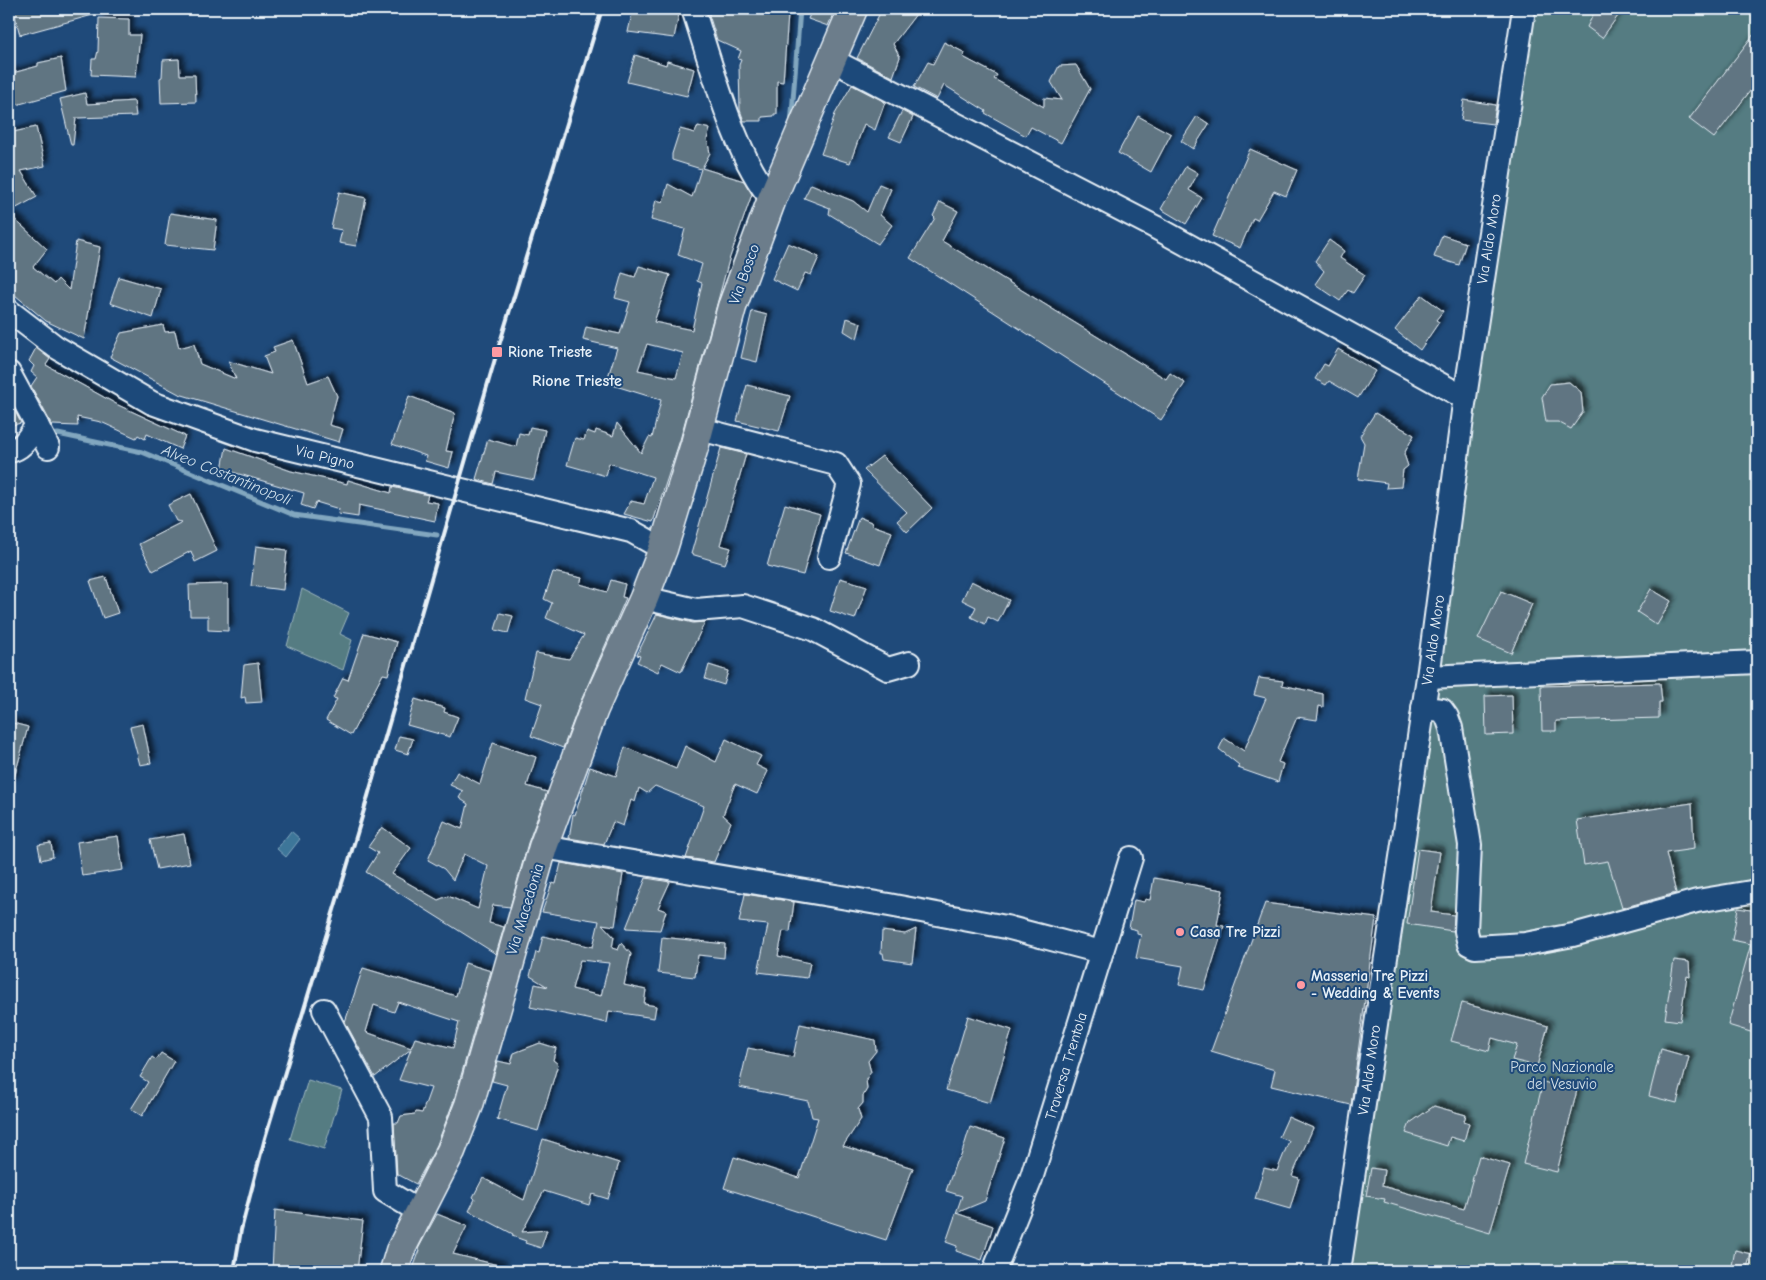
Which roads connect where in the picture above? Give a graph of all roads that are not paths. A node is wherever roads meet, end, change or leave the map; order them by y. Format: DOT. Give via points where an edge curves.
graph roads {
  1 [pos="693,9"];
  2 [pos="853,9"];
  3 [pos="1524,9"];
  4 [pos="832,60"];
  5 [pos="772,199"];
  6 [pos="9,312"];
  7 [pos="9,373"];
  8 [pos="1465,398"];
  9 [pos="37,425"];
  10 [pos="700,429"];
  11 [pos="48,447"];
  12 [pos="9,451"];
  13 [pos="663,549"];
  14 [pos="828,557"];
  15 [pos="644,598"];
  16 [pos="1757,662"];
  17 [pos="909,664"];
  18 [pos="1428,677"];
  19 [pos="1423,708"];
  20 [pos="543,847"];
  21 [pos="1131,858"];
  22 [pos="1757,890"];
  23 [pos="1101,952"];
  24 [pos="324,1010"];
  25 [pos="420,1212"];
  26 [pos="394,1271"];
  27 [pos="994,1271"];
  28 [pos="1339,1271"];
  1 -- 5 [label="street" via="741,144 760,186"];
  2 -- 4 [label="main road, Via Bosco"];
  3 -- 8 [label="street, Via Aldo Moro"];
  4 -- 5 [label="main road, Via Bosco"];
  4 -- 8 [label="street" via="1155,227"];
  5 -- 10 [label="main road, Via Bosco" via="732,307"];
  6 -- 13 [label="street, Via Pigno" via="56,347 152,403 255,440 631,531"];
  7 -- 9 [label="street"];
  8 -- 18 [label="street, Via Aldo Moro"];
  9 -- 11 [label="street"];
  9 -- 12 [label="street" via="21,446"];
  10 -- 13 [label="main road, Via Bosco"];
  10 -- 14 [label="street" via="836,464 850,484"];
  13 -- 15 [label="main road, Via Macedonia"];
  15 -- 17 [label="street" via="696,610 743,606 813,629 888,669"];
  15 -- 20 [label="main road, Via Macedonia" via="594,709"];
  16 -- 18 [label="street"];
  18 -- 19 [label="street, Via Aldo Moro"];
  19 -- 22 [label="street" via="1442,710 1451,728 1470,845 1466,931 1469,944 1475,947 1525,944"];
  19 -- 28 [label="street, Via Aldo Moro"];
  20 -- 23 [label="street" via="889,905 1006,928"];
  20 -- 25 [label="main road, Via Macedonia" via="469,1105 451,1151"];
  21 -- 23 [label="street, Traversa Trentola"];
  23 -- 27 [label="street, Traversa Trentola" via="1030,1179"];
  24 -- 25 [label="street" via="381,1117 386,1191"];
  25 -- 26 [label="main road, Via Macedonia" via="400,1251"];
}
